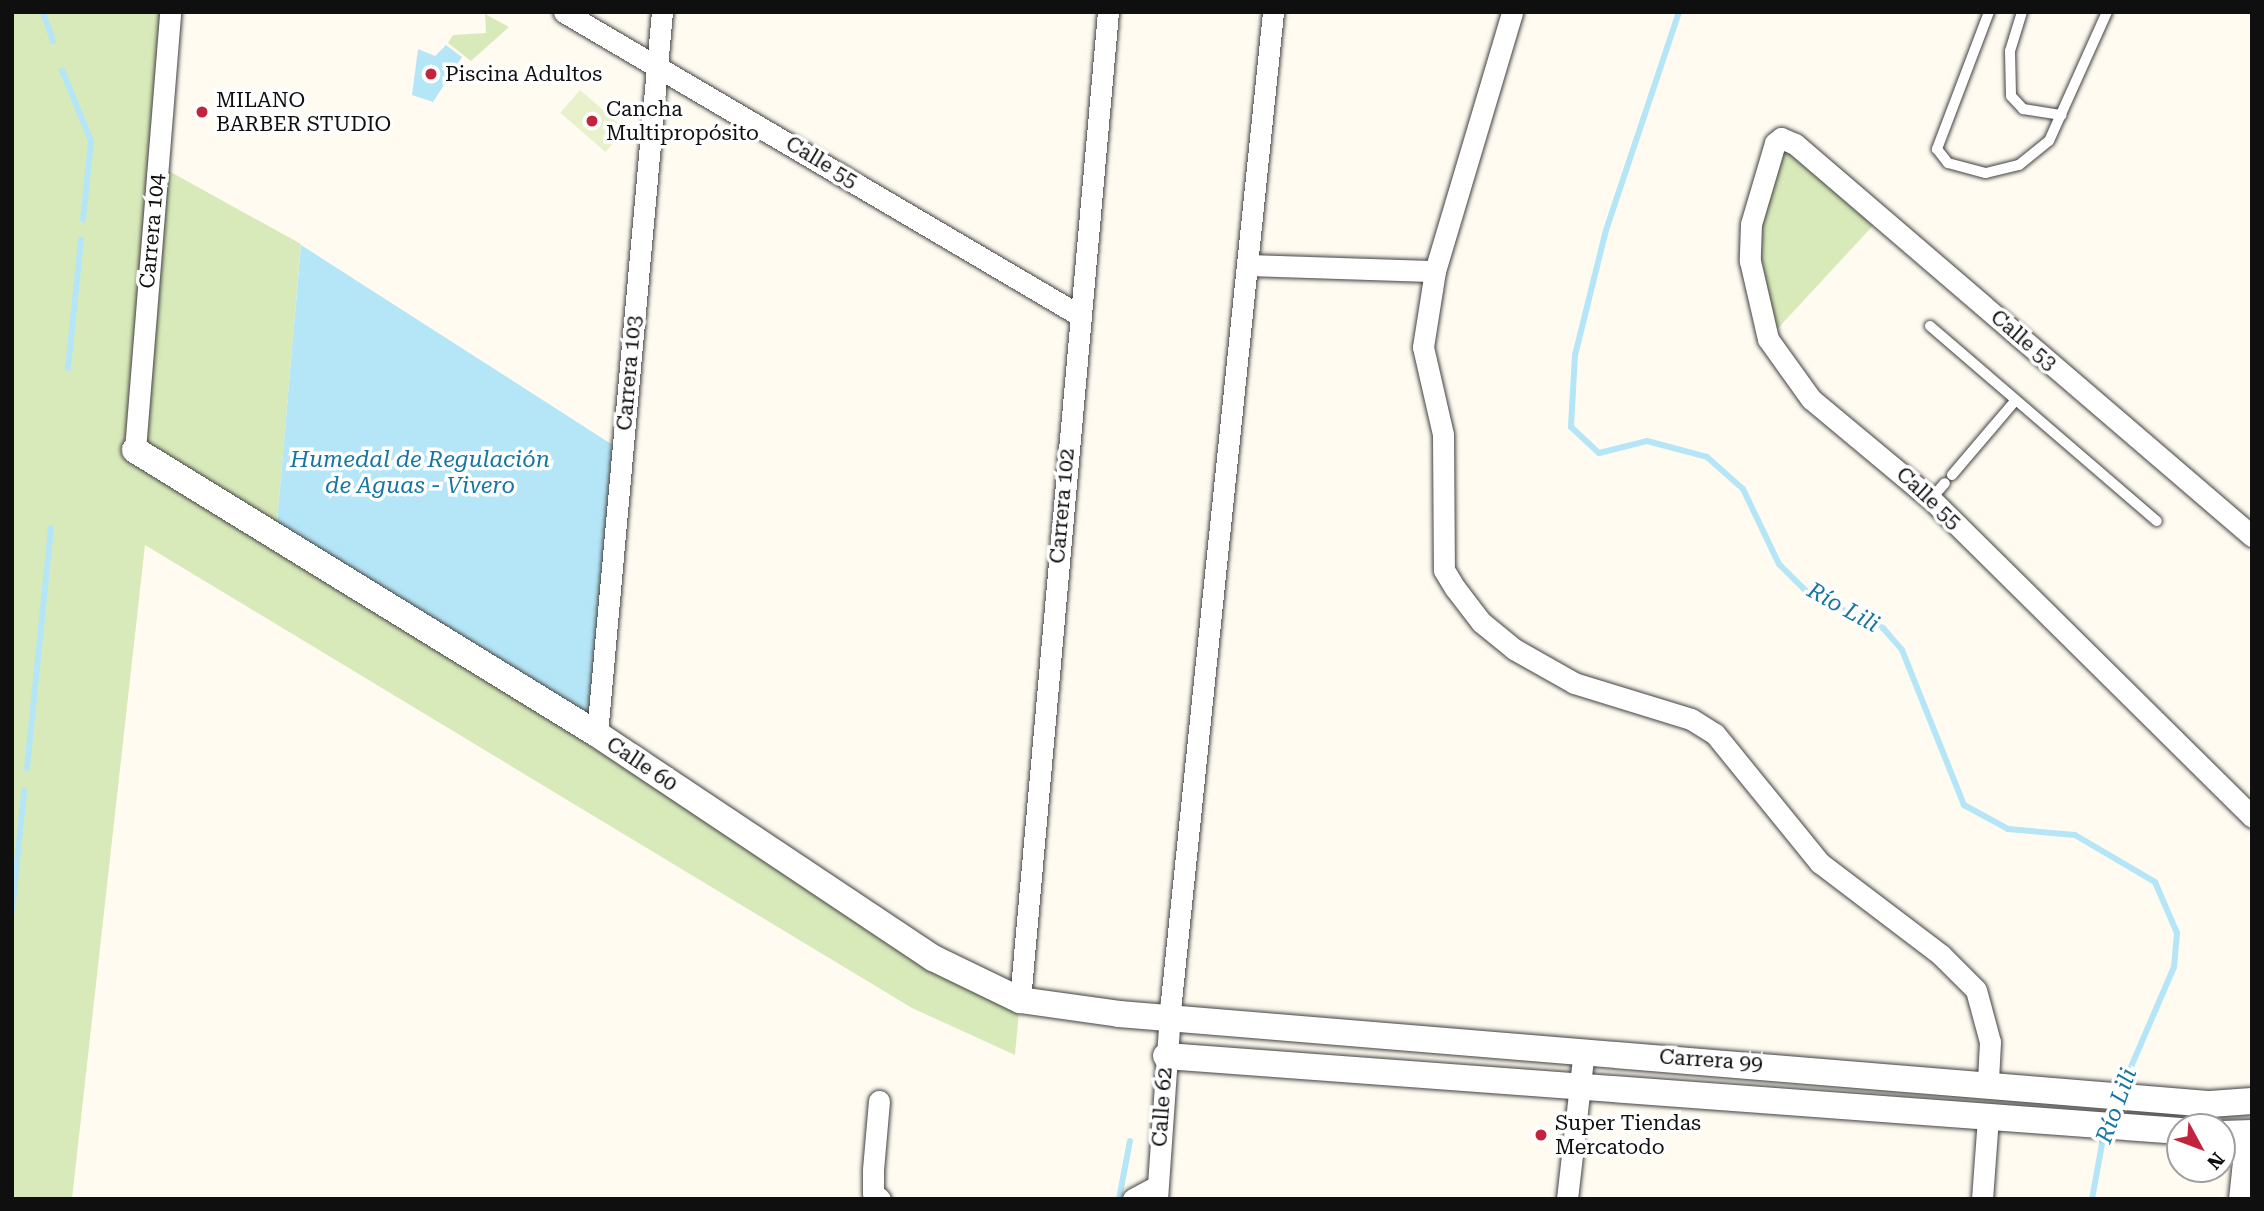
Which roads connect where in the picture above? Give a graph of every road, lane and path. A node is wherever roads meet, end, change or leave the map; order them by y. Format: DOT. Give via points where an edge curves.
graph roads {
  1 [pos="170,12"];
  2 [pos="565,12"];
  3 [pos="662,12"];
  4 [pos="1108,12"];
  5 [pos="1273,12"];
  6 [pos="1512,12"];
  7 [pos="1989,12"];
  8 [pos="2022,12"];
  9 [pos="2107,12"];
  10 [pos="658,64"];
  11 [pos="2062,115"];
  12 [pos="1796,144"];
  13 [pos="1251,265"];
  14 [pos="1435,271"];
  15 [pos="1079,315"];
  16 [pos="1930,326"];
  17 [pos="2015,401"];
  18 [pos="135,450"];
  19 [pos="1943,486"];
  20 [pos="2157,522"];
  21 [pos="2252,536"];
  22 [pos="597,734"];
  23 [pos="2252,817"];
  24 [pos="1020,1000"];
  25 [pos="1170,1016"];
  26 [pos="1584,1050"];
  27 [pos="1166,1056"];
  28 [pos="1988,1081"];
  29 [pos="1580,1086"];
  30 [pos="879,1101"];
  31 [pos="2252,1101"];
  32 [pos="1988,1117"];
  33 [pos="2166,1129"];
  34 [pos="2240,1134"];
  35 [pos="1156,1193"];
  36 [pos="880,1199"];
  37 [pos="1133,1199"];
  38 [pos="1567,1199"];
  39 [pos="1982,1199"];
  40 [pos="2239,1199"];
  1 -- 18 [label="street, Carrera 104"];
  2 -- 10 [label="street, Calle 55"];
  3 -- 10 [label="street, Carrera 103"];
  4 -- 15 [label="street, Carrera 102"];
  5 -- 13 [label="street, Calle 62"];
  6 -- 14 [label="street"];
  7 -- 11 [label="lane" via="1937,149 1965,171 2019,165 2037,155"];
  8 -- 11 [label="lane" via="2010,51 2011,96 2023,109"];
  9 -- 11 [label="lane"];
  10 -- 15 [label="street, Calle 55"];
  10 -- 22 [label="street, Carrera 103"];
  12 -- 19 [label="street, Calle 55" via="1781,138 1775,143 1755,201 1751,261 1761,322 1811,399"];
  12 -- 21 [label="street, Calle 53"];
  13 -- 14 [label="street"];
  13 -- 25 [label="street, Calle 62"];
  14 -- 28 [label="street" via="1423,346 1443,434 1444,570 1455,588 1481,622 1562,676 1623,702 1691,719 1714,734 1820,863 1941,955 1976,990 1990,1042"];
  15 -- 24 [label="street, Carrera 102"];
  16 -- 17 [label="lane"];
  17 -- 19 [label="lane"];
  17 -- 20 [label="lane"];
  18 -- 22 [label="street, Calle 60"];
  19 -- 23 [label="street, Calle 55"];
  22 -- 24 [label="street, Calle 60" via="933,958"];
  24 -- 25 [label="street, Calle 60"];
  25 -- 26 [label="street, Carrera 99"];
  25 -- 27 [label="street, Calle 62"];
  26 -- 28 [label="street, Carrera 99"];
  26 -- 29 [label="street"];
  27 -- 29 [label="street, Carrera 99"];
  27 -- 35 [label="street, Calle 62"];
  28 -- 31 [label="street, Carrera 99" via="2171,1099"];
  29 -- 32 [label="street, Carrera 99"];
  29 -- 38 [label="street"];
  30 -- 36 [label="street" via="873,1193"];
  32 -- 33 [label="street, Carrera 99" via="2075,1119"];
  32 -- 39 [label="street"];
  34 -- 40 [label="street"];
  35 -- 37 [label="street"];
}
